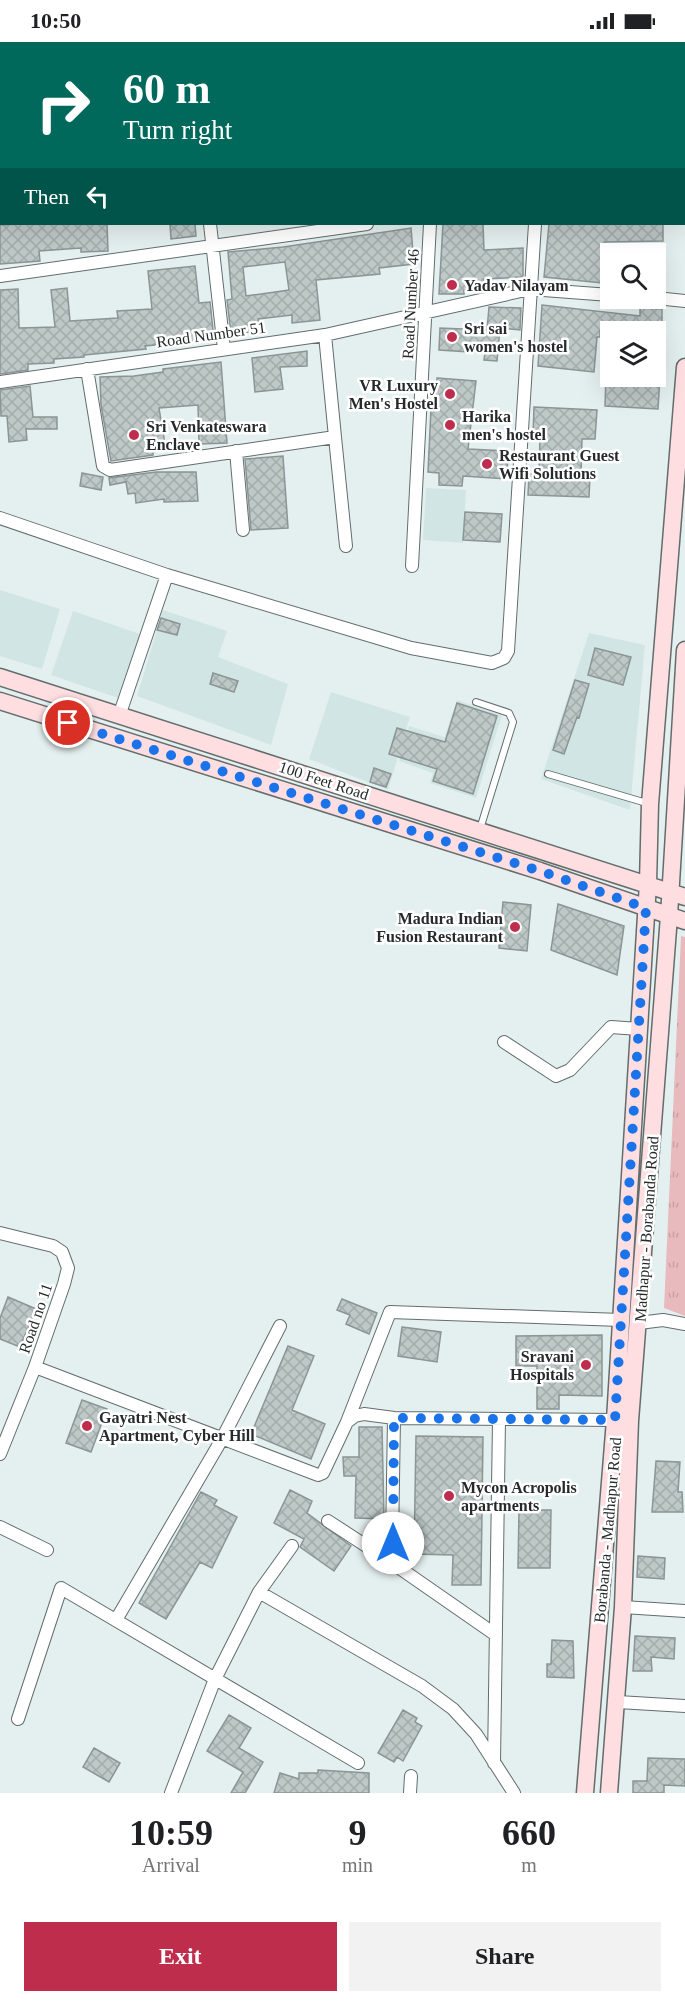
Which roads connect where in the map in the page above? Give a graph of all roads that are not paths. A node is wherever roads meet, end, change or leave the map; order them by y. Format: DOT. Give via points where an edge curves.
graph roads {
  1 [pos="210,225"];
  2 [pos="359,225"];
  3 [pos="430,225"];
  4 [pos="535,225"];
  5 [pos="212,244"];
  6 [pos="0,276"];
  7 [pos="530,289"];
  8 [pos="600,294"];
  9 [pos="666,299"];
  10 [pos="685,301"];
  11 [pos="426,314"];
  12 [pos="325,335"];
  13 [pos="225,349"];
  14 [pos="685,367"];
  15 [pos="87,369"];
  16 [pos="0,382"];
  17 [pos="335,437"];
  18 [pos="236,451"];
  19 [pos="0,518"];
  20 [pos="243,530"];
  21 [pos="346,546"];
  22 [pos="412,566"];
  23 [pos="167,575"];
  24 [pos="685,650"];
  25 [pos="0,677"];
  26 [pos="0,701"];
  27 [pos="476,702"];
  28 [pos="119,716"];
  29 [pos="548,774"];
  30 [pos="650,804"];
  31 [pos="480,829"];
  32 [pos="648,883"];
  33 [pos="678,894"];
  34 [pos="646,908"];
  35 [pos="677,918"];
  36 [pos="639,1029"];
  37 [pos="504,1042"];
  38 [pos="0,1233"];
  39 [pos="621,1320"];
  40 [pos="639,1323"];
  41 [pos="685,1324"];
  42 [pos="280,1326"];
  43 [pos="36,1367"];
  44 [pos="394,1418"];
  45 [pos="499,1420"];
  46 [pos="615,1420"];
  47 [pos="347,1422"];
  48 [pos="222,1440"];
  49 [pos="0,1454"];
  50 [pos="328,1521"];
  51 [pos="0,1527"];
  52 [pos="292,1546"];
  53 [pos="47,1550"];
  54 [pos="401,1569"];
  55 [pos="259,1592"];
  56 [pos="623,1607"];
  57 [pos="685,1611"];
  58 [pos="116,1620"];
  59 [pos="496,1635"];
  60 [pos="215,1679"];
  61 [pos="618,1702"];
  62 [pos="685,1706"];
  63 [pos="18,1719"];
  64 [pos="358,1763"];
  65 [pos="494,1763"];
  66 [pos="411,1776"];
  67 [pos="171,1793"];
  68 [pos="410,1793"];
  69 [pos="514,1793"];
  70 [pos="585,1793"];
  71 [pos="609,1793"];
  1 -- 5 [label="street"];
  2 -- 5 [label="street"];
  3 -- 11 [label="street, Road Number 46"];
  4 -- 7 [label="street"];
  5 -- 6 [label="street"];
  5 -- 13 [label="street"];
  7 -- 8 [label="street, Road Number 51"];
  7 -- 11 [label="street, Road Number 51"];
  7 -- 23 [label="street" via="508,651 504,658 492,663 411,648"];
  9 -- 10 [label="street"];
  11 -- 12 [label="street, Road Number 51"];
  11 -- 22 [label="street, Road Number 46"];
  12 -- 13 [label="street, Road Number 51"];
  12 -- 17 [label="street"];
  13 -- 15 [label="street, Road Number 51"];
  14 -- 30 [label="main road"];
  15 -- 16 [label="street, Road Number 51"];
  15 -- 18 [label="street" via="102,466 107,470"];
  17 -- 18 [label="street"];
  17 -- 21 [label="street"];
  18 -- 20 [label="street"];
  19 -- 23 [label="street"];
  23 -- 28 [label="street"];
  24 -- 33 [label="main road"];
  25 -- 28 [label="main road, 100 Feet Road"];
  26 -- 34 [label="main road, 100 Feet Road"];
  27 -- 31 [label="lane" via="509,713 513,722"];
  28 -- 31 [label="main road, 100 Feet Road"];
  29 -- 30 [label="lane"];
  30 -- 32 [label="main road"];
  31 -- 32 [label="main road, 100 Feet Road"];
  32 -- 33 [label="main road, 100 Feet Road"];
  32 -- 34 [label="main road"];
  33 -- 35 [label="main road"];
  34 -- 35 [label="main road, 100 Feet Road"];
  34 -- 36 [label="main road, Borabanda - Madhapur Road"];
  35 -- 40 [label="main road, Madhapur - Borabanda Road"];
  36 -- 37 [label="street" via="611,1027 570,1070 556,1076"];
  36 -- 39 [label="main road, Borabanda - Madhapur Road"];
  38 -- 43 [label="street, Road no 11" via="53,1246 67,1260 68,1269"];
  39 -- 46 [label="main road, Borabanda - Madhapur Road"];
  39 -- 47 [label="street" via="390,1312"];
  40 -- 41 [label="street" via="671,1320"];
  40 -- 56 [label="main road, Madhapur - Borabanda Road" via="630,1421"];
  42 -- 48 [label="street"];
  43 -- 48 [label="street"];
  43 -- 49 [label="street, Road no 11"];
  44 -- 45 [label="street"];
  44 -- 47 [label="street" via="364,1414"];
  44 -- 54 [label="street" via="393,1543"];
  45 -- 46 [label="street"];
  45 -- 59 [label="street"];
  46 -- 70 [label="main road, Borabanda - Madhapur Road"];
  47 -- 48 [label="street" via="323,1473 318,1475"];
  48 -- 58 [label="street"];
  50 -- 54 [label="street"];
  51 -- 53 [label="street"];
  52 -- 55 [label="street"];
  54 -- 59 [label="street"];
  55 -- 60 [label="street"];
  55 -- 65 [label="street" via="422,1686 453,1709 477,1734"];
  56 -- 57 [label="street"];
  56 -- 61 [label="main road, Madhapur - Borabanda Road"];
  58 -- 60 [label="street"];
  58 -- 63 [label="street" via="61,1588"];
  59 -- 65 [label="street"];
  60 -- 64 [label="street"];
  60 -- 67 [label="street"];
  61 -- 62 [label="street"];
  61 -- 71 [label="main road, Madhapur - Borabanda Road"];
  65 -- 69 [label="street"];
  66 -- 68 [label="street"];
}
